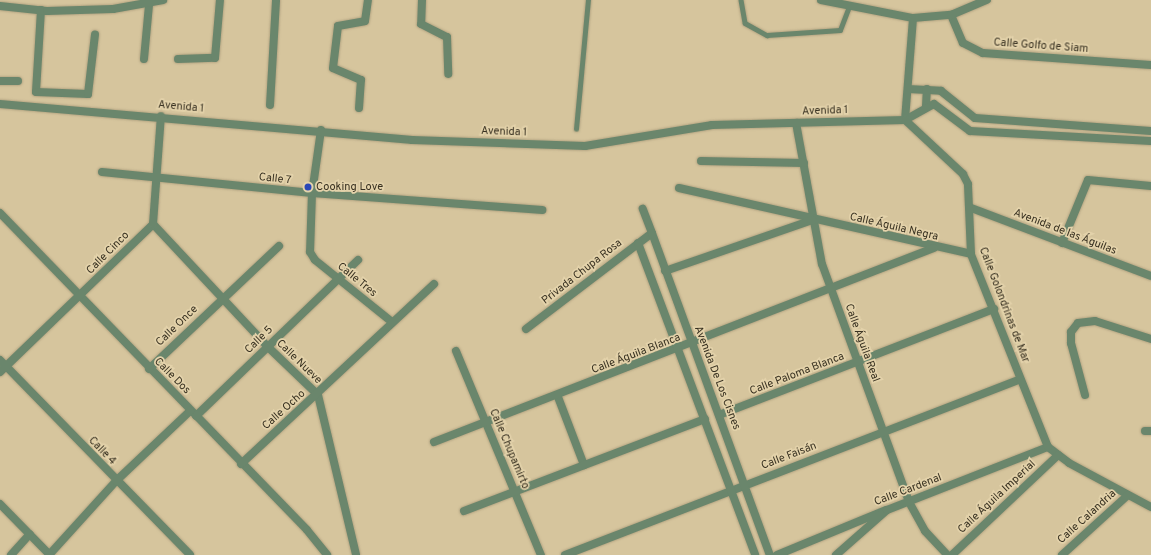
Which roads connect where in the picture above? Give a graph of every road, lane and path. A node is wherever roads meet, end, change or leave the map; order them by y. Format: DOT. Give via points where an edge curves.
graph roads {
  1 [pos="111,0"];
  2 [pos="163,0"];
  3 [pos="220,0"];
  4 [pos="276,0"];
  5 [pos="368,0"];
  6 [pos="422,0"];
  7 [pos="588,0"];
  8 [pos="741,0"];
  9 [pos="822,0"];
  10 [pos="987,0"];
  11 [pos="149,5"];
  12 [pos="0,6"];
  13 [pos="849,6"];
  14 [pos="113,9"];
  15 [pos="41,10"];
  16 [pos="951,15"];
  17 [pos="913,18"];
  18 [pos="95,34"];
  19 [pos="144,59"];
  20 [pos="178,59"];
  21 [pos="1151,65"];
  22 [pos="448,74"];
  23 [pos="0,81"];
  24 [pos="18,81"];
  25 [pos="908,89"];
  26 [pos="927,89"];
  27 [pos="0,104"];
  28 [pos="270,105"];
  29 [pos="926,106"];
  30 [pos="358,108"];
  31 [pos="161,116"];
  32 [pos="975,118"];
  33 [pos="905,120"];
  34 [pos="796,123"];
  35 [pos="1047,123"];
  36 [pos="576,129"];
  37 [pos="321,130"];
  38 [pos="970,131"];
  39 [pos="1150,131"];
  40 [pos="1046,133"];
  41 [pos="1150,141"];
  42 [pos="701,161"];
  43 [pos="804,163"];
  44 [pos="102,172"];
  45 [pos="156,178"];
  46 [pos="1151,186"];
  47 [pos="679,188"];
  48 [pos="312,193"];
  49 [pos="971,208"];
  50 [pos="643,209"];
  51 [pos="542,210"];
  52 [pos="0,213"];
  53 [pos="813,219"];
  54 [pos="153,224"];
  55 [pos="652,233"];
  56 [pos="638,243"];
  57 [pos="1062,243"];
  58 [pos="279,246"];
  59 [pos="934,248"];
  60 [pos="971,254"];
  61 [pos="358,260"];
  62 [pos="665,271"];
  63 [pos="1151,276"];
  64 [pos="338,279"];
  65 [pos="434,284"];
  66 [pos="831,288"];
  67 [pos="80,297"];
  68 [pos="221,299"];
  69 [pos="994,309"];
  70 [pos="392,322"];
  71 [pos="526,329"];
  72 [pos="1151,339"];
  73 [pos="692,344"];
  74 [pos="268,347"];
  75 [pos="678,350"];
  76 [pos="456,351"];
  77 [pos="858,362"];
  78 [pos="2,366"];
  79 [pos="148,368"];
  80 [pos="1020,379"];
  81 [pos="318,394"];
  82 [pos="1085,395"];
  83 [pos="558,396"];
  84 [pos="193,413"];
  85 [pos="719,415"];
  86 [pos="705,419"];
  87 [pos="486,423"];
  88 [pos="884,432"];
  89 [pos="434,442"];
  90 [pos="1048,446"];
  91 [pos="1058,455"];
  92 [pos="242,464"];
  93 [pos="584,465"];
  94 [pos="116,481"];
  95 [pos="745,484"];
  96 [pos="732,489"];
  97 [pos="515,493"];
  98 [pos="1128,495"];
  99 [pos="909,502"];
  100 [pos="0,504"];
  101 [pos="1151,507"];
  102 [pos="887,510"];
  103 [pos="464,511"];
  104 [pos="30,534"];
  105 [pos="11,555"];
  106 [pos="49,555"];
  107 [pos="190,555"];
  108 [pos="327,555"];
  109 [pos="356,555"];
  110 [pos="541,555"];
  111 [pos="565,555"];
  112 [pos="755,555"];
  113 [pos="770,555"];
  114 [pos="776,555"];
  115 [pos="836,555"];
  116 [pos="947,555"];
  117 [pos="952,555"];
  118 [pos="1062,555"];
  1 -- 14 [label="street"];
  2 -- 11 [label="street"];
  3 -- 20 [label="street" via="215,58"];
  4 -- 28 [label="street"];
  5 -- 30 [label="street" via="365,21 338,26 333,68 361,80"];
  6 -- 22 [label="street" via="421,24 447,37"];
  7 -- 36 [label="lane"];
  8 -- 13 [label="lane" via="745,23 767,35 840,30"];
  9 -- 13 [label="street"];
  10 -- 16 [label="street"];
  11 -- 14 [label="street"];
  11 -- 19 [label="street"];
  12 -- 15 [label="street"];
  13 -- 17 [label="street"];
  14 -- 15 [label="street"];
  15 -- 18 [label="street" via="36,92 88,94"];
  16 -- 17 [label="street"];
  16 -- 21 [label="street, Calle Golfo de Siam" via="963,43 983,53"];
  17 -- 25 [label="street"];
  23 -- 24 [label="street"];
  25 -- 26 [label="street"];
  25 -- 33 [label="street"];
  26 -- 29 [label="street"];
  26 -- 32 [label="street" via="945,93"];
  27 -- 31 [label="street, Avenida 1"];
  29 -- 33 [label="street"];
  29 -- 38 [label="street" via="938,106"];
  31 -- 37 [label="street, Avenida 1"];
  31 -- 45 [label="street"];
  32 -- 35 [label="street"];
  32 -- 38 [label="street"];
  33 -- 34 [label="street, Avenida 1"];
  33 -- 49 [label="street, Calle Golondrinas de Mar" via="963,174 968,184"];
  34 -- 37 [label="street, Avenida 1" via="712,125 585,146 412,140"];
  34 -- 43 [label="street, Calle Águila Real"];
  35 -- 39 [label="street"];
  35 -- 40 [label="street"];
  37 -- 48 [label="street"];
  38 -- 40 [label="street"];
  39 -- 41 [label="street"];
  40 -- 41 [label="street"];
  42 -- 43 [label="street"];
  43 -- 53 [label="street, Calle Águila Real"];
  44 -- 45 [label="street, Calle 7"];
  45 -- 48 [label="street, Calle 7"];
  45 -- 54 [label="street"];
  46 -- 57 [label="street" via="1088,180"];
  47 -- 53 [label="street, Calle Águila Negra"];
  48 -- 51 [label="street, Calle 7"];
  48 -- 64 [label="street, Calle Tres" via="310,252"];
  49 -- 57 [label="street, Avenida de las Águilas"];
  49 -- 60 [label="street, Calle Golondrinas de Mar"];
  50 -- 55 [label="street, Avenida De Los Cisnes"];
  52 -- 67 [label="street, Calle Dos"];
  53 -- 59 [label="street, Calle Águila Negra"];
  53 -- 62 [label="street"];
  53 -- 66 [label="street, Calle Águila Real"];
  54 -- 67 [label="street, Calle Cinco"];
  54 -- 68 [label="street, Calle Nueve"];
  55 -- 56 [label="street, Privada Chupa Rosa"];
  55 -- 62 [label="street, Avenida De Los Cisnes"];
  56 -- 71 [label="street, Privada Chupa Rosa"];
  56 -- 75 [label="street"];
  57 -- 63 [label="street, Avenida de las Águilas"];
  58 -- 68 [label="street, Calle Once"];
  59 -- 60 [label="street, Calle Águila Negra"];
  59 -- 66 [label="street, Calle Águila Blanca"];
  60 -- 69 [label="street, Calle Golondrinas de Mar"];
  61 -- 64 [label="street, Calle 5"];
  62 -- 73 [label="street, Avenida De Los Cisnes"];
  64 -- 70 [label="street, Calle Tres"];
  64 -- 74 [label="street, Calle 5"];
  65 -- 70 [label="street, Calle Ocho"];
  66 -- 73 [label="street, Calle Águila Blanca"];
  66 -- 77 [label="street, Calle Águila Real"];
  67 -- 78 [label="street, Calle Cinco"];
  67 -- 79 [label="street, Calle Dos"];
  68 -- 74 [label="street, Calle Nueve"];
  68 -- 79 [label="street, Calle Once"];
  69 -- 77 [label="street, Calle Paloma Blanca"];
  69 -- 80 [label="street, Calle Golondrinas de Mar"];
  70 -- 81 [label="street, Calle Ocho"];
  72 -- 82 [label="street" via="1086,319 1071,332"];
  73 -- 75 [label="street, Calle Águila Blanca"];
  73 -- 85 [label="street, Avenida De Los Cisnes"];
  74 -- 81 [label="street, Calle Nueve"];
  74 -- 84 [label="street, Calle 5"];
  75 -- 83 [label="street, Calle Águila Blanca"];
  75 -- 86 [label="street"];
  76 -- 87 [label="street, Calle Chupamirto"];
  77 -- 85 [label="street, Calle Paloma Blanca"];
  77 -- 88 [label="street, Calle Águila Real"];
  78 -- 94 [label="street, Calle 4"];
  79 -- 84 [label="street, Calle Dos"];
  80 -- 88 [label="street, Calle Faisán"];
  80 -- 90 [label="street, Calle Golondrinas de Mar"];
  81 -- 92 [label="street, Calle Ocho"];
  81 -- 109 [label="street, Calle Nueve"];
  83 -- 87 [label="street, Calle Águila Blanca"];
  83 -- 93 [label="street"];
  84 -- 92 [label="street, Calle Dos"];
  84 -- 94 [label="street"];
  85 -- 95 [label="street, Avenida De Los Cisnes"];
  86 -- 93 [label="street"];
  86 -- 96 [label="street"];
  87 -- 89 [label="street, Calle Águila Blanca"];
  87 -- 97 [label="street, Calle Chupamirto"];
  88 -- 95 [label="street, Calle Faisán"];
  88 -- 99 [label="street, Calle Águila Real"];
  90 -- 91 [label="street"];
  90 -- 99 [label="street, Calle Cardenal"];
  91 -- 98 [label="street"];
  91 -- 117 [label="street, Calle Águila Imperial"];
  92 -- 108 [label="street, Calle Dos"];
  93 -- 97 [label="street"];
  94 -- 106 [label="street"];
  94 -- 107 [label="street, Calle 4"];
  95 -- 96 [label="street, Calle Faisán"];
  95 -- 113 [label="street, Avenida De Los Cisnes"];
  96 -- 111 [label="street, Calle Faisán"];
  96 -- 112 [label="street"];
  97 -- 103 [label="street"];
  97 -- 110 [label="street, Calle Chupamirto"];
  98 -- 101 [label="street"];
  98 -- 118 [label="street, Calle Calandria"];
  99 -- 102 [label="street, Calle Cardenal"];
  99 -- 116 [label="street, Calle Águila Real" via="925,531"];
  100 -- 104 [label="street"];
  102 -- 114 [label="street, Calle Cardenal"];
  102 -- 115 [label="street"];
  104 -- 105 [label="street"];
  104 -- 106 [label="street"];
}
